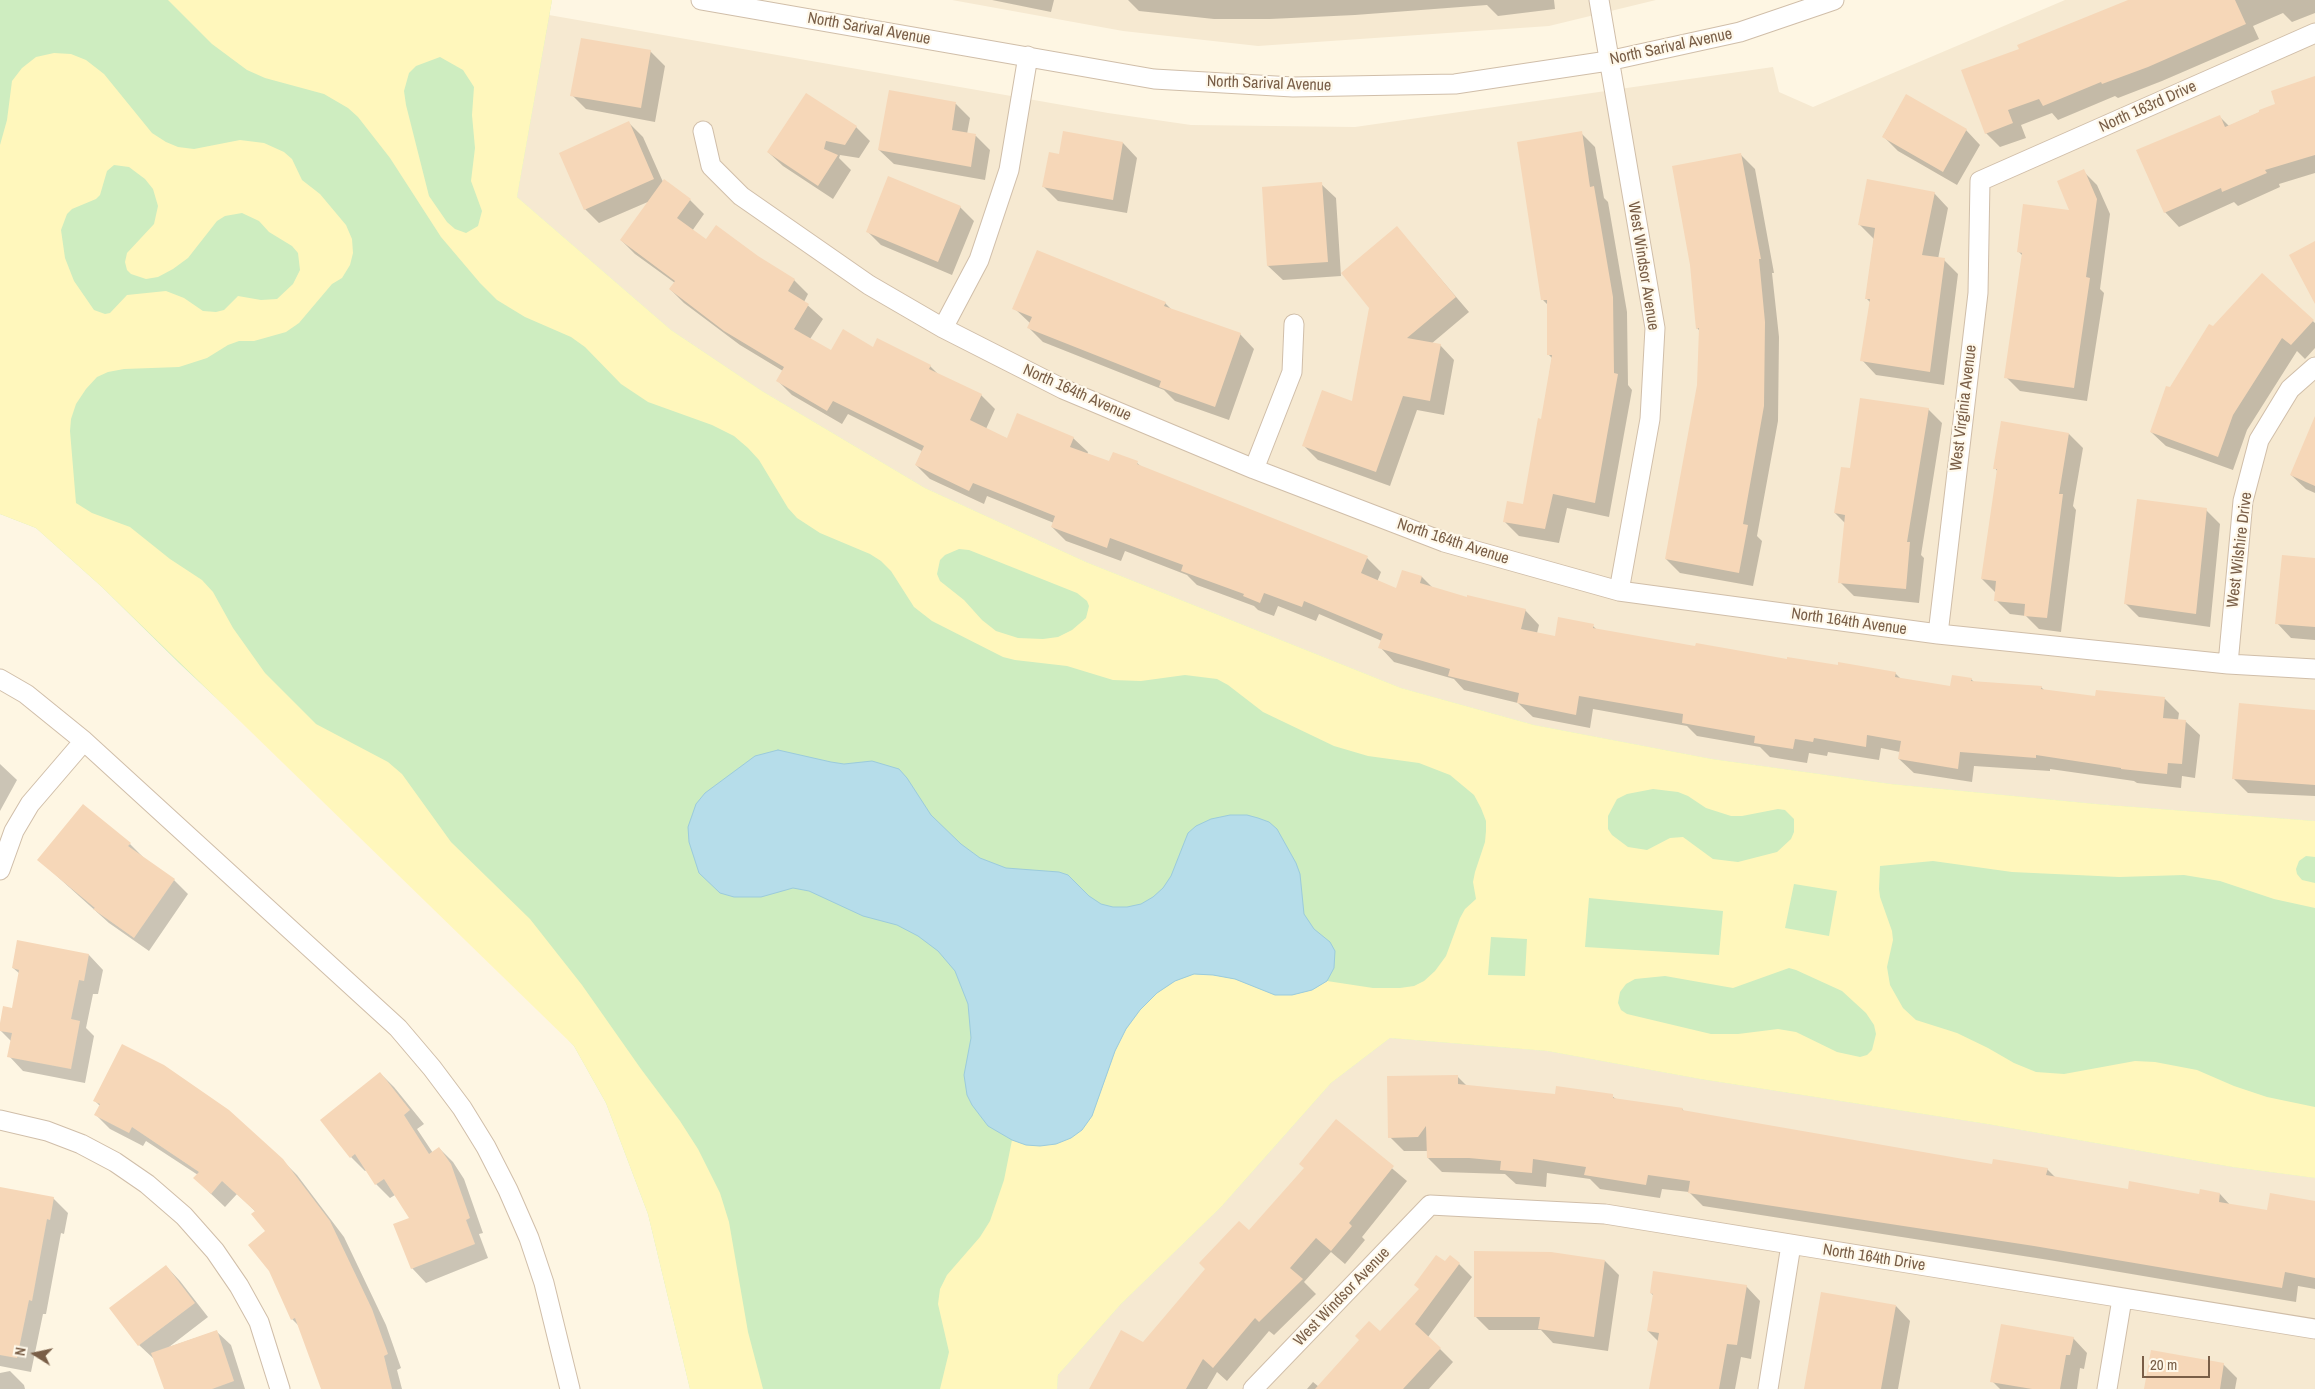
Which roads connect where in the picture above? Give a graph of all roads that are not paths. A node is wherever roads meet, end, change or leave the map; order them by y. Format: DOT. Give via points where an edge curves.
graph roads {
  1 [pos="702,0"];
  2 [pos="1599,0"];
  3 [pos="1834,0"];
  4 [pos="2315,33"];
  5 [pos="1028,56"];
  6 [pos="1608,61"];
  7 [pos="703,131"];
  8 [pos="1980,181"];
  9 [pos="1294,324"];
  10 [pos="943,328"];
  11 [pos="2315,367"];
  12 [pos="1254,469"];
  13 [pos="1619,592"];
  14 [pos="1938,634"];
  15 [pos="2228,664"];
  16 [pos="2315,668"];
  17 [pos="0,679"];
  18 [pos="84,741"];
  19 [pos="0,870"];
  20 [pos="0,1120"];
  21 [pos="1430,1205"];
  22 [pos="1791,1245"];
  23 [pos="2122,1299"];
  24 [pos="2315,1329"];
  25 [pos="280,1389"];
  26 [pos="570,1389"];
  27 [pos="1253,1389"];
  28 [pos="1768,1389"];
  29 [pos="2106,1389"];
  1 -- 5 [label="street, North Sarival Avenue"];
  2 -- 6 [label="street, West Windsor Avenue"];
  3 -- 6 [label="street, North Sarival Avenue" via="1740,32"];
  4 -- 8 [label="street, North 163rd Drive"];
  5 -- 6 [label="street, North Sarival Avenue" via="1154,79 1293,88 1455,84"];
  5 -- 10 [label="street" via="1009,170 979,260"];
  6 -- 13 [label="street, West Windsor Avenue" via="1656,328 1650,419"];
  7 -- 10 [label="street, North 164th Avenue" via="711,166 741,196 869,285"];
  8 -- 14 [label="street, West Virginia Avenue" via="1978,293"];
  9 -- 12 [label="street" via="1292,372"];
  10 -- 12 [label="street, North 164th Avenue" via="1063,389"];
  11 -- 15 [label="street, West Wilshire Drive" via="2290,389 2259,440 2243,501"];
  12 -- 13 [label="street, North 164th Avenue" via="1444,542"];
  13 -- 14 [label="street, North 164th Avenue"];
  14 -- 15 [label="street, North 164th Avenue"];
  15 -- 16 [label="street, North 164th Avenue"];
  17 -- 18 [label="street" via="26,694"];
  18 -- 19 [label="street" via="30,804 14,831"];
  18 -- 26 [label="street" via="391,1022 462,1108 486,1147 515,1206 544,1283"];
  20 -- 25 [label="street" via="47,1131 81,1144 147,1184 184,1216 215,1251 259,1322"];
  21 -- 22 [label="street, North 164th Drive" via="1605,1214"];
  21 -- 27 [label="street, West Windsor Avenue"];
  22 -- 23 [label="street, North 164th Drive"];
  22 -- 28 [label="street"];
  23 -- 24 [label="street, North 164th Drive"];
  23 -- 29 [label="street"];
}
